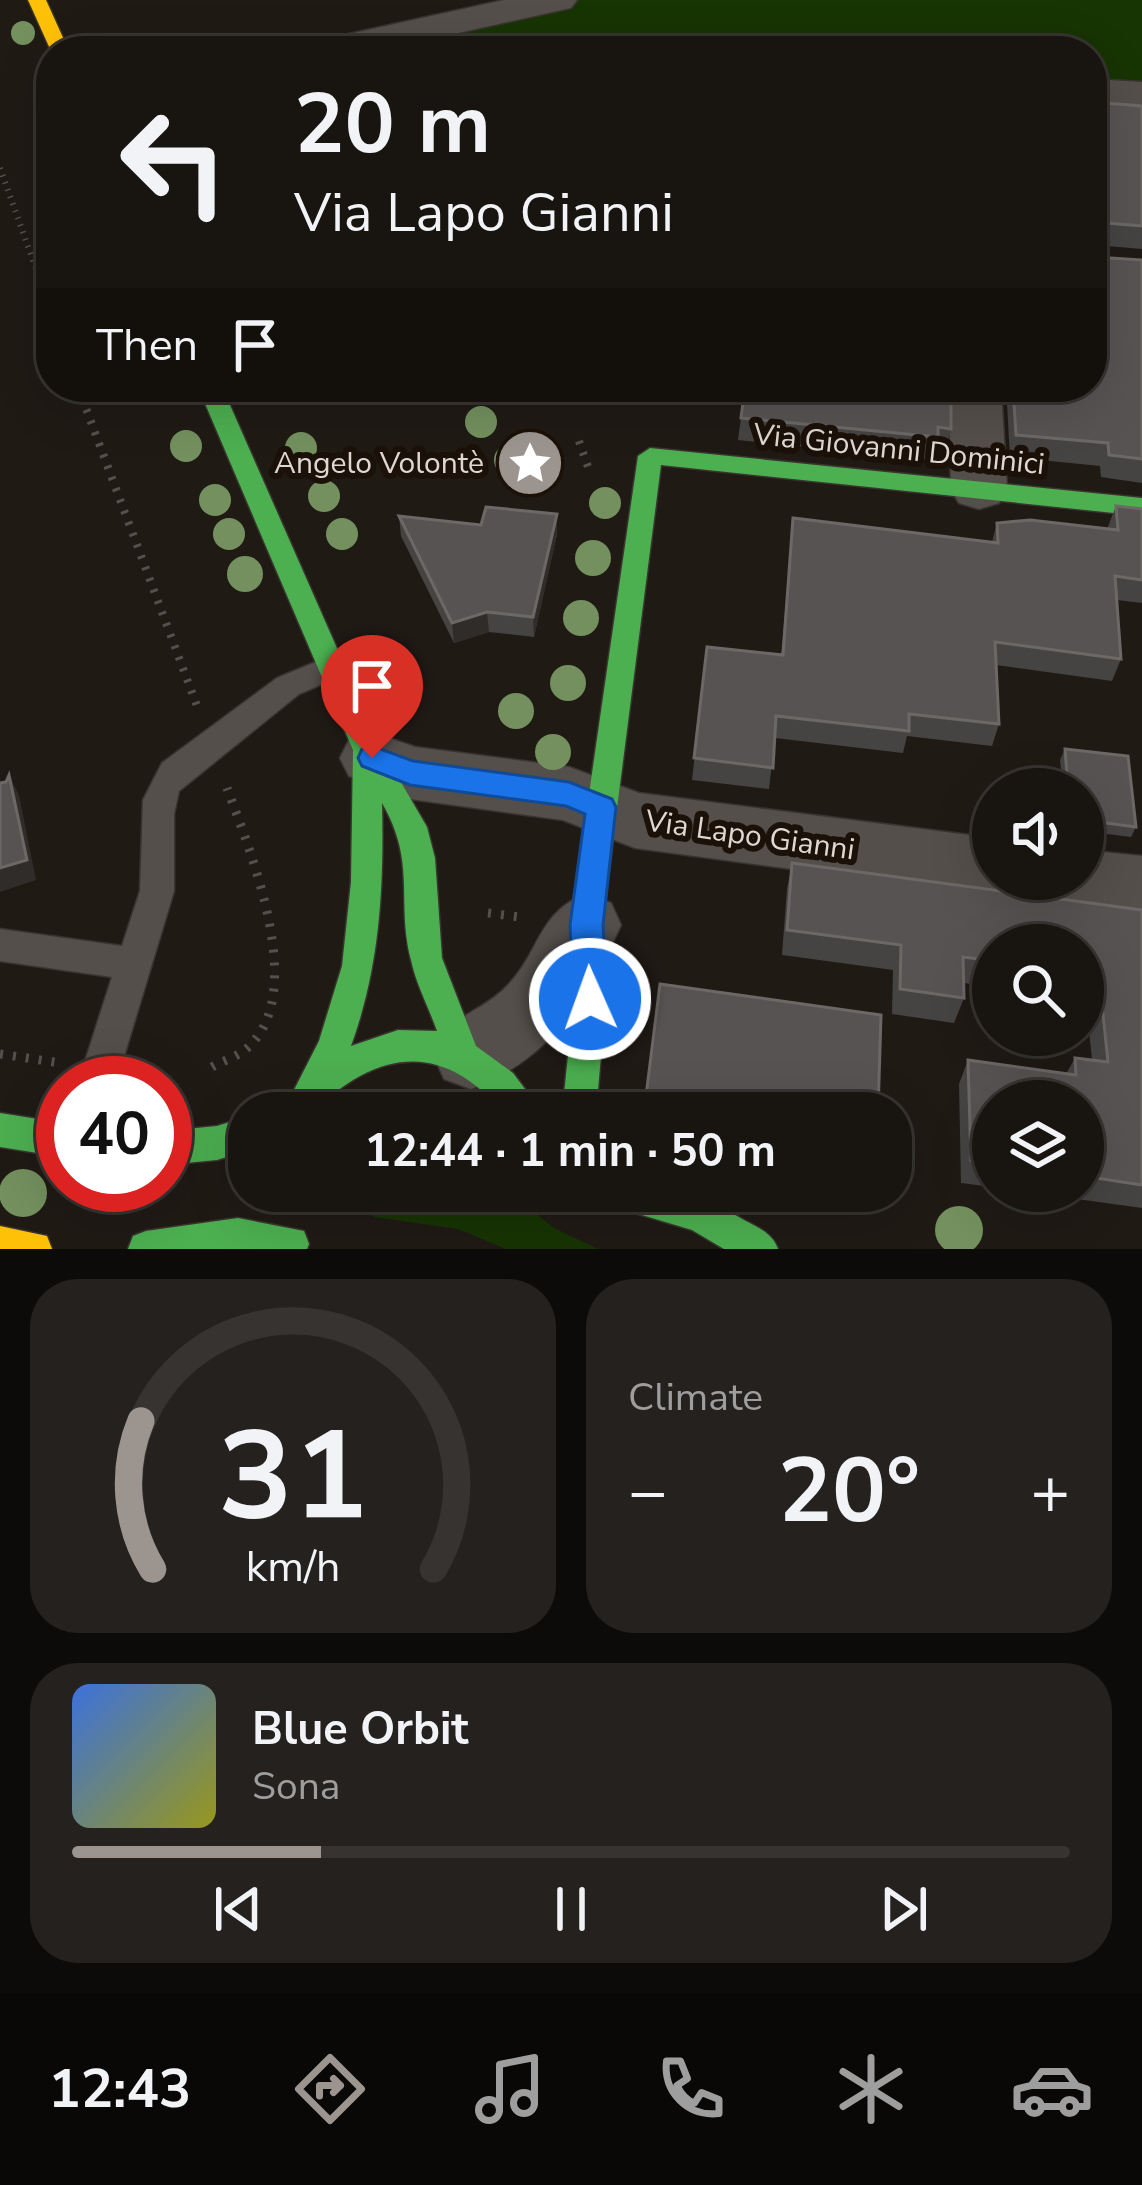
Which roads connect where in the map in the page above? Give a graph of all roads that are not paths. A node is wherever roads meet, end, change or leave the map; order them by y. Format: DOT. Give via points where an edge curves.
graph roads {
  1 [pos="37,0"];
  2 [pos="558,0"];
  3 [pos="53,36"];
  4 [pos="391,36"];
  5 [pos="1107,92"];
  6 [pos="1142,94"];
  7 [pos="216,402"];
  8 [pos="976,402"];
  9 [pos="979,490"];
  10 [pos="1142,507"];
  11 [pos="330,668"];
  12 [pos="370,754"];
  13 [pos="601,807"];
  14 [pos="972,864"];
  15 [pos="1104,881"];
  16 [pos="1142,886"];
  17 [pos="586,925"];
  18 [pos="0,944"];
  19 [pos="135,964"];
  20 [pos="466,1052"];
  21 [pos="93,1056"];
  22 [pos="308,1092"];
  23 [pos="313,1092"];
  24 [pos="511,1092"];
  25 [pos="581,1092"];
  26 [pos="0,1130"];
  27 [pos="36,1136"];
  28 [pos="228,1140"];
  29 [pos="192,1145"];
  30 [pos="281,1212"];
  31 [pos="692,1212"];
  32 [pos="0,1244"];
  33 [pos="753,1246"];
  34 [pos="293,1247"];
  35 [pos="34,1249"];
  36 [pos="146,1249"];
  1 -- 3 [label="street"];
  2 -- 4 [label="street"];
  5 -- 6 [label="street"];
  7 -- 11 [label="street"];
  8 -- 9 [label="street"];
  9 -- 10 [label="street, Via Giovanni Dominici"];
  9 -- 13 [label="street, Via Giovanni Dominici" via="650,456"];
  11 -- 12 [label="street"];
  11 -- 19 [label="lane" via="288,686 162,788 155,810 159,878"];
  12 -- 13 [label="street, Via Lapo Gianni" via="410,773 569,794"];
  12 -- 20 [label="street" via="417,840 426,958"];
  12 -- 22 [label="street" via="364,936 335,1054"];
  13 -- 14 [label="street, Via Lapo Gianni" via="634,820"];
  13 -- 17 [label="street"];
  15 -- 16 [label="street"];
  17 -- 20 [label="street" via="534,1009"];
  17 -- 25 [label="street" via="590,999"];
  18 -- 19 [label="lane"];
  19 -- 21 [label="lane"];
  20 -- 23 [label="street" via="410,1043 376,1049"];
  20 -- 24 [label="street"];
  26 -- 27 [label="street"];
  28 -- 29 [label="street"];
  30 -- 34 [label="street"];
  31 -- 33 [label="street"];
  32 -- 35 [label="street"];
  34 -- 36 [label="street" via="238,1236"];
}
